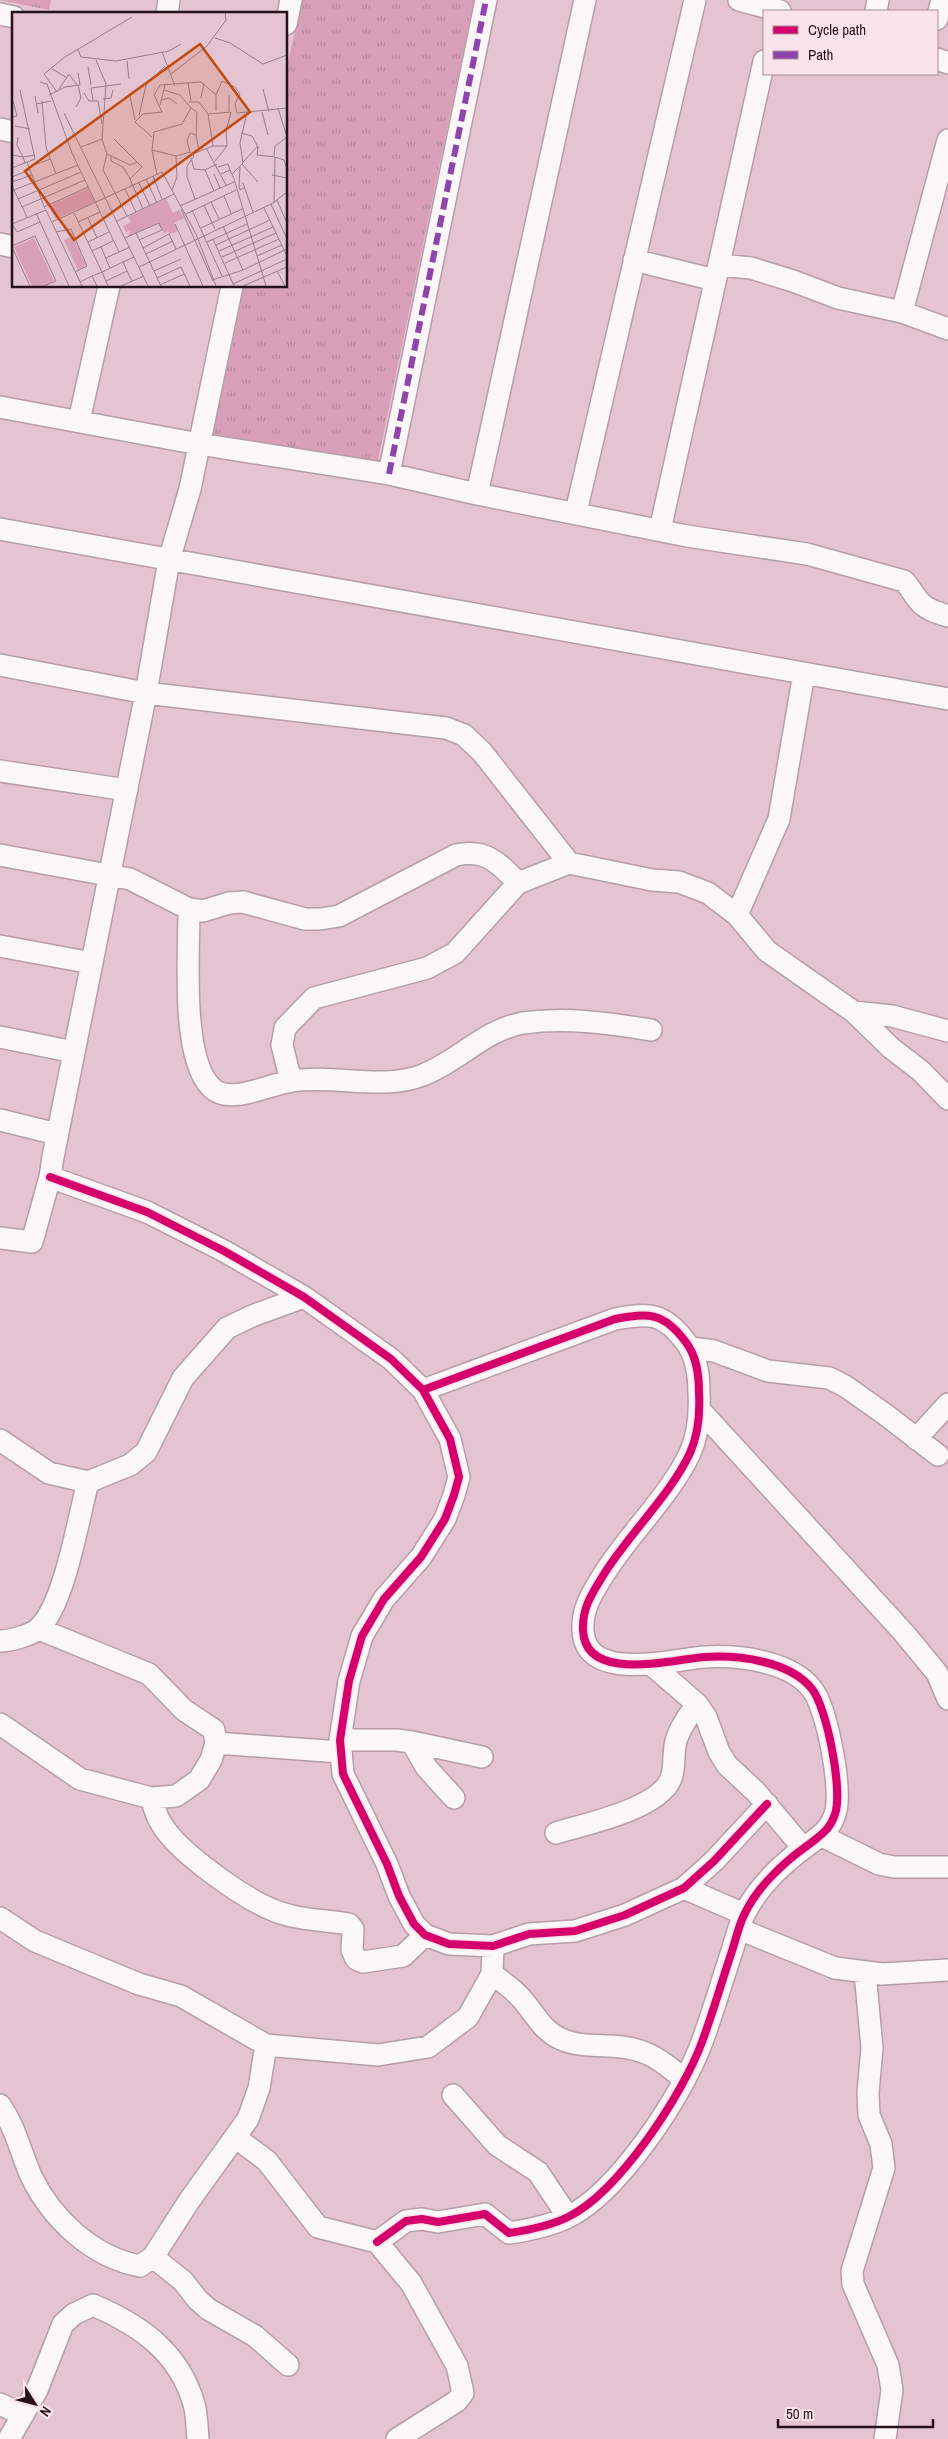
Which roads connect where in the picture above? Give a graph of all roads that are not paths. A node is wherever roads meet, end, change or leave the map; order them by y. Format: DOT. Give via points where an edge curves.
graph roads {
  1 [pos="291,0"];
  2 [pos="486,0"];
  3 [pos="585,0"];
  4 [pos="694,0"];
  5 [pos="739,0"];
  6 [pos="942,0"];
  7 [pos="777,8"];
  8 [pos="288,14"];
  9 [pos="938,16"];
  10 [pos="763,65"];
  11 [pos="948,140"];
  12 [pos="634,260"];
  13 [pos="717,272"];
  14 [pos="109,288"];
  15 [pos="232,288"];
  16 [pos="902,312"];
  17 [pos="948,329"];
  18 [pos="0,407"];
  19 [pos="79,421"];
  20 [pos="199,444"];
  21 [pos="389,474"];
  22 [pos="477,494"];
  23 [pos="576,512"];
  24 [pos="0,529"];
  25 [pos="660,530"];
  26 [pos="170,560"];
  27 [pos="948,616"];
  28 [pos="0,665"];
  29 [pos="804,673"];
  30 [pos="146,693"];
  31 [pos="948,699"];
  32 [pos="0,771"];
  33 [pos="127,790"];
  34 [pos="0,855"];
  35 [pos="569,863"];
  36 [pos="110,875"];
  37 [pos="518,883"];
  38 [pos="189,909"];
  39 [pos="737,915"];
  40 [pos="0,946"];
  41 [pos="92,963"];
  42 [pos="854,1012"];
  43 [pos="651,1030"];
  44 [pos="948,1031"];
  45 [pos="0,1037"];
  46 [pos="74,1052"];
  47 [pos="291,1080"];
  48 [pos="948,1099"];
  49 [pos="0,1120"];
  50 [pos="57,1134"];
  51 [pos="50,1178"];
  52 [pos="0,1238"];
  53 [pos="304,1297"];
  54 [pos="691,1348"];
  55 [pos="423,1390"];
  56 [pos="948,1404"];
  57 [pos="700,1410"];
  58 [pos="916,1439"];
  59 [pos="0,1440"];
  60 [pos="938,1455"];
  61 [pos="88,1482"];
  62 [pos="38,1629"];
  63 [pos="0,1641"];
  64 [pos="652,1665"];
  65 [pos="948,1699"];
  66 [pos="697,1704"];
  67 [pos="0,1724"];
  68 [pos="412,1742"];
  69 [pos="216,1743"];
  70 [pos="340,1746"];
  71 [pos="482,1757"];
  72 [pos="151,1798"];
  73 [pos="454,1798"];
  74 [pos="767,1804"];
  75 [pos="556,1833"];
  76 [pos="822,1836"];
  77 [pos="803,1848"];
  78 [pos="948,1868"];
  79 [pos="684,1888"];
  80 [pos="0,1918"];
  81 [pos="742,1922"];
  82 [pos="426,1935"];
  83 [pos="493,1946"];
  84 [pos="948,1970"];
  85 [pos="865,1972"];
  86 [pos="492,1974"];
  87 [pos="266,2045"];
  88 [pos="685,2080"];
  89 [pos="453,2095"];
  90 [pos="0,2105"];
  91 [pos="235,2137"];
  92 [pos="568,2217"];
  93 [pos="377,2242"];
  94 [pos="153,2257"];
  95 [pos="288,2365"];
  96 [pos="0,2404"];
  97 [pos="23,2414"];
  98 [pos="9,2439"];
  99 [pos="198,2439"];
  100 [pos="397,2439"];
  101 [pos="885,2439"];
  1 -- 8 [label="street"];
  2 -- 21 [label="street"];
  3 -- 22 [label="street"];
  4 -- 12 [label="street"];
  5 -- 7 [label="street"];
  6 -- 9 [label="street"];
  10 -- 13 [label="street"];
  11 -- 16 [label="street"];
  12 -- 13 [label="street"];
  12 -- 23 [label="street"];
  13 -- 16 [label="street" via="751,268 838,298"];
  13 -- 25 [label="street"];
  14 -- 19 [label="street"];
  15 -- 20 [label="street"];
  16 -- 17 [label="street"];
  18 -- 19 [label="street"];
  19 -- 20 [label="street"];
  20 -- 21 [label="street"];
  20 -- 26 [label="street"];
  21 -- 22 [label="street"];
  22 -- 23 [label="street"];
  23 -- 25 [label="street"];
  24 -- 26 [label="street"];
  25 -- 27 [label="street" via="807,554 889,576 904,581 919,601"];
  26 -- 29 [label="street"];
  26 -- 30 [label="street"];
  28 -- 30 [label="street"];
  29 -- 31 [label="street"];
  29 -- 39 [label="street" via="779,819"];
  30 -- 33 [label="street"];
  30 -- 35 [label="street" via="446,728 464,735 508,782"];
  32 -- 33 [label="street"];
  33 -- 36 [label="street"];
  34 -- 36 [label="street"];
  35 -- 37 [label="street"];
  35 -- 39 [label="street" via="652,880 679,882 708,892"];
  36 -- 38 [label="street" via="130,878"];
  36 -- 41 [label="street"];
  37 -- 38 [label="street" via="500,864 471,852 456,856 339,916 305,918 243,902 203,911"];
  37 -- 47 [label="street" via="455,953 427,968 314,998 285,1028 282,1044"];
  38 -- 47 [label="street" via="190,1028 199,1070 218,1094 231,1096"];
  39 -- 42 [label="street" via="767,951"];
  40 -- 41 [label="street"];
  41 -- 46 [label="street"];
  42 -- 44 [label="street" via="892,1016"];
  42 -- 48 [label="street"];
  43 -- 47 [label="street" via="593,1021 522,1024 491,1033 445,1064 407,1080"];
  45 -- 46 [label="street"];
  46 -- 50 [label="street"];
  49 -- 50 [label="street"];
  50 -- 51 [label="street"];
  51 -- 52 [label="street" via="32,1242"];
  51 -- 53 [label="street" via="147,1212"];
  53 -- 55 [label="street" via="391,1359"];
  53 -- 61 [label="street" via="227,1328 182,1378 146,1452 130,1465"];
  54 -- 55 [label="street" via="674,1326 646,1313 615,1319"];
  54 -- 57 [label="street" via="699,1374"];
  54 -- 58 [label="street" via="714,1351 768,1371 829,1378 845,1386"];
  55 -- 70 [label="street" via="450,1439 459,1477 445,1519 421,1557 384,1599 362,1636 349,1681"];
  56 -- 58 [label="street"];
  57 -- 64 [label="street" via="692,1450 676,1478 620,1549 587,1602 582,1620 583,1640 590,1652 605,1661"];
  57 -- 65 [label="street" via="904,1634 937,1673"];
  58 -- 60 [label="street"];
  59 -- 61 [label="street" via="49,1473"];
  61 -- 62 [label="street" via="62,1586 53,1610"];
  62 -- 63 [label="street"];
  62 -- 69 [label="street" via="149,1674 184,1710 214,1730"];
  64 -- 66 [label="street"];
  64 -- 76 [label="street" via="705,1657 766,1661 810,1686 821,1702 836,1769 838,1799 835,1815"];
  66 -- 74 [label="street" via="706,1716 718,1752"];
  66 -- 75 [label="street" via="676,1741 672,1777 657,1797 640,1806"];
  67 -- 72 [label="street" via="80,1779"];
  68 -- 70 [label="street" via="396,1740"];
  68 -- 71 [label="street"];
  68 -- 73 [label="street" via="426,1767"];
  69 -- 70 [label="street"];
  69 -- 72 [label="street" via="211,1760 199,1780 176,1796"];
  70 -- 82 [label="street" via="343,1774 388,1864 399,1896 414,1924"];
  72 -- 82 [label="street" via="161,1824 200,1862 235,1889 274,1910 349,1924 354,1929 352,1950 356,1959 363,1962 403,1956"];
  74 -- 77 [label="street"];
  74 -- 79 [label="street"];
  76 -- 77 [label="street"];
  76 -- 78 [label="street" via="894,1868"];
  77 -- 81 [label="street" via="764,1885"];
  79 -- 81 [label="street"];
  79 -- 83 [label="street" via="625,1915 575,1931 529,1934"];
  80 -- 87 [label="street" via="35,1941 139,1984 181,1996"];
  81 -- 85 [label="street" via="835,1968"];
  81 -- 88 [label="street" via="701,2045"];
  82 -- 83 [label="street" via="450,1944"];
  83 -- 86 [label="street"];
  84 -- 85 [label="street"];
  85 -- 101 [label="street" via="872,2048 869,2115 881,2144 884,2168 852,2271 853,2284 888,2365 892,2390"];
  86 -- 87 [label="street" via="468,2017 428,2047 378,2055"];
  86 -- 88 [label="street" via="523,2000 544,2028 560,2039 640,2050"];
  87 -- 91 [label="street" via="259,2088 248,2119"];
  88 -- 92 [label="street" via="670,2108 620,2173 602,2193"];
  89 -- 92 [label="street" via="497,2145 538,2172"];
  90 -- 94 [label="street" via="12,2122 31,2175 54,2215 80,2238 125,2263 140,2266"];
  91 -- 93 [label="street" via="267,2161 318,2227"];
  91 -- 94 [label="street"];
  92 -- 93 [label="street" via="509,2233 484,2214 438,2222 406,2221"];
  93 -- 100 [label="street" via="411,2282 457,2366 464,2392 457,2401"];
  94 -- 95 [label="street" via="183,2281 208,2309 255,2336"];
  96 -- 97 [label="street"];
  97 -- 98 [label="street"];
  97 -- 99 [label="street" via="38,2390 63,2324 74,2314 93,2305 138,2328 171,2356 194,2404"];
}
